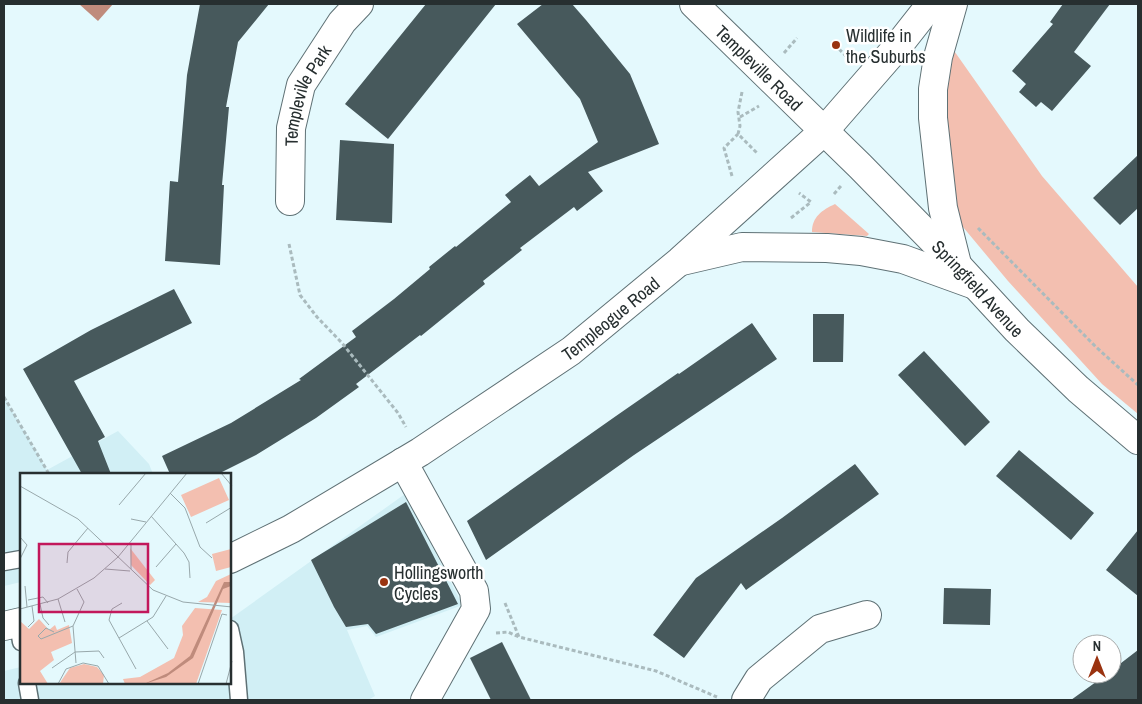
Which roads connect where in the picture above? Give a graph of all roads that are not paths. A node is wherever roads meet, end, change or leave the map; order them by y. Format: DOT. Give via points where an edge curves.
graph roads {
  1 [pos="359,4"];
  2 [pos="694,4"];
  3 [pos="931,4"];
  4 [pos="953,4"];
  5 [pos="824,131"];
  6 [pos="290,200"];
  7 [pos="680,261"];
  8 [pos="957,265"];
  9 [pos="977,286"];
  10 [pos="1138,440"];
  11 [pos="403,462"];
  12 [pos="20,559"];
  13 [pos="231,559"];
  14 [pos="4,562"];
  15 [pos="867,615"];
  16 [pos="231,634"];
  17 [pos="27,684"];
  18 [pos="30,700"];
  19 [pos="239,700"];
  20 [pos="425,700"];
  21 [pos="746,700"];
  1 -- 6 [label="main road, Templeville Park" via="342,22 301,85 291,128"];
  2 -- 5 [label="main road, Templeville Road"];
  3 -- 5 [label="main road, Templeogue Road"];
  4 -- 8 [label="main road" via="938,57 933,118 943,208"];
  5 -- 7 [label="main road, Templeogue Road"];
  5 -- 8 [label="main road, Springfield Avenue"];
  7 -- 9 [label="main road" via="742,247 852,250 903,259"];
  7 -- 11 [label="main road, Templeogue Road" via="571,351"];
  8 -- 9 [label="main road, Springfield Avenue"];
  9 -- 10 [label="main road, Springfield Avenue" via="1078,389"];
  11 -- 13 [label="main road, Templeogue Road" via="291,529"];
  11 -- 20 [label="main road" via="474,591 476,602 476,610"];
  12 -- 14 [label="lane"];
  15 -- 21 [label="main road" via="820,629 760,679"];
  16 -- 19 [label="lane"];
  17 -- 18 [label="lane"];
}
